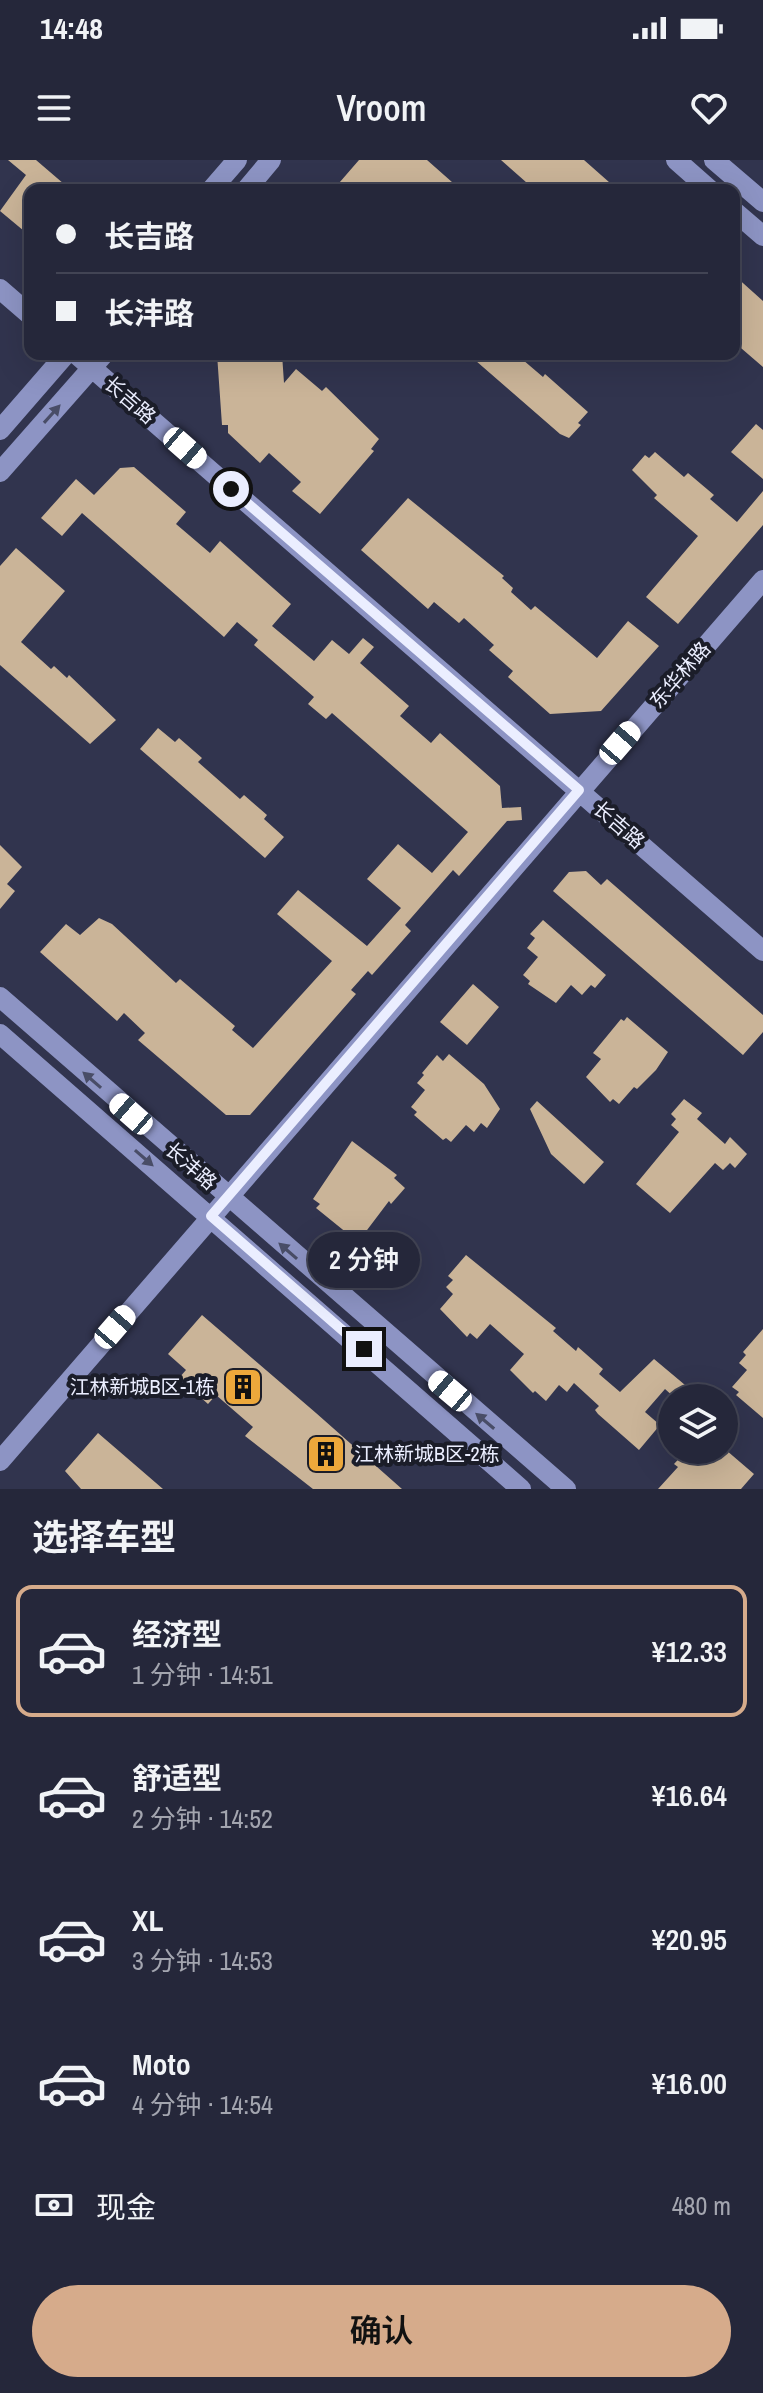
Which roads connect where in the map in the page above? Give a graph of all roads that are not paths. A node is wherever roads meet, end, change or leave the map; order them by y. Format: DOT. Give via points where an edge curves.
graph roads {
  1 [pos="237,160"];
  2 [pos="271,160"];
  3 [pos="676,160"];
  4 [pos="714,160"];
  5 [pos="216,184"];
  6 [pos="251,184"];
  7 [pos="703,184"];
  8 [pos="763,202"];
  9 [pos="740,216"];
  10 [pos="763,236"];
  11 [pos="0,289"];
  12 [pos="24,310"];
  13 [pos="61,360"];
  14 [pos="98,361"];
  15 [pos="0,430"];
  16 [pos="0,472"];
  17 [pos="763,580"];
  18 [pos="579,790"];
  19 [pos="763,951"];
  20 [pos="0,997"];
  21 [pos="0,1034"];
  22 [pos="227,1198"];
  23 [pos="211,1216"];
  24 [pos="0,1461"];
  25 [pos="521,1489"];
  26 [pos="566,1489"];
  1 -- 5 [label="street"];
  2 -- 6 [label="street"];
  3 -- 7 [label="street"];
  4 -- 8 [label="street"];
  9 -- 10 [label="street"];
  11 -- 12 [label="street"];
  13 -- 15 [label="street"];
  16 -- 14 [label="street, one-way"];
  14 -- 18 [label="street, 长吉路"];
  17 -- 18 [label="street, 东华林路"];
  18 -- 19 [label="street, 长吉路"];
  18 -- 22 [label="street, 东华林路"];
  22 -- 20 [label="street, 长沣路, one-way"];
  21 -- 23 [label="street, 长沣路, one-way"];
  22 -- 23 [label="street, 东华林路"];
  26 -- 22 [label="street, 长沣路, one-way"];
  23 -- 24 [label="street, 东华林路"];
  23 -- 25 [label="street, 长沣路"];
}
